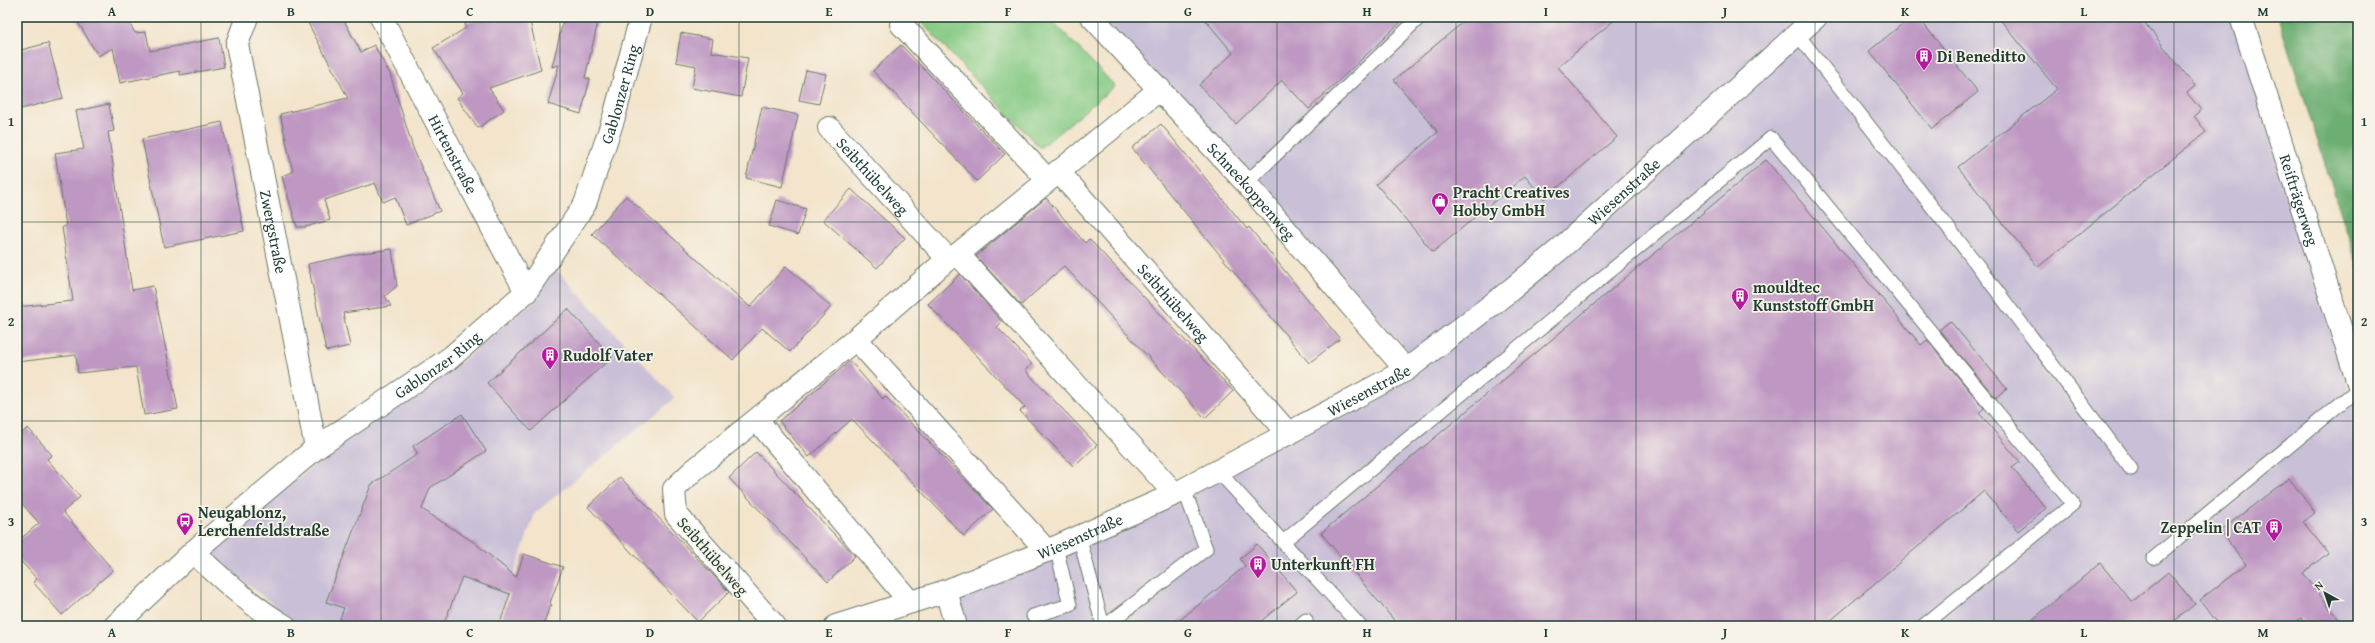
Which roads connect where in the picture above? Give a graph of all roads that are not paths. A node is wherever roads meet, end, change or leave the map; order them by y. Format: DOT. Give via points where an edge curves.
graph roads {
  1 [pos="247,17"];
  2 [pos="381,17"];
  3 [pos="641,17"];
  4 [pos="1092,17"];
  5 [pos="1420,17"];
  6 [pos="1816,17"];
  7 [pos="2241,17"];
  8 [pos="901,24"];
  9 [pos="1798,35"];
  10 [pos="1160,89"];
  11 [pos="829,128"];
  12 [pos="1053,175"];
  13 [pos="1246,183"];
  14 [pos="953,257"];
  15 [pos="526,292"];
  16 [pos="856,339"];
  17 [pos="1406,370"];
  18 [pos="2358,383"];
  19 [pos="2358,389"];
  20 [pos="757,420"];
  21 [pos="1288,434"];
  22 [pos="316,448"];
  23 [pos="2131,468"];
  24 [pos="1218,471"];
  25 [pos="1179,491"];
  26 [pos="1079,536"];
  27 [pos="1283,542"];
  28 [pos="1052,549"];
  29 [pos="193,552"];
  30 [pos="2154,558"];
  31 [pos="946,591"];
  32 [pos="910,602"];
  33 [pos="1033,616"];
  34 [pos="115,626"];
  35 [pos="285,626"];
  36 [pos="775,626"];
  37 [pos="836,626"];
  38 [pos="956,626"];
  39 [pos="1104,626"];
  40 [pos="1360,626"];
  41 [pos="1924,626"];
  1 -- 22 [label="street, Zwergstraße" via="237,44"];
  2 -- 15 [label="street, Hirtenstraße"];
  3 -- 15 [label="street, Gablonzer Ring" via="614,117 585,204"];
  4 -- 10 [label="street, Schneekoppenweg"];
  5 -- 13 [label="lane"];
  6 -- 9 [label="street, Wiesenstraße"];
  7 -- 18 [label="street, Reifträgerweg"];
  8 -- 12 [label="street, Seibthübelweg"];
  9 -- 17 [label="street, Wiesenstraße" via="1560,249"];
  9 -- 23 [label="lane"];
  10 -- 12 [label="street, Seibthübelweg"];
  10 -- 13 [label="street, Schneekoppenweg"];
  11 -- 14 [label="street, Seibthübelweg"];
  12 -- 14 [label="street, Seibthübelweg"];
  12 -- 21 [label="street, Seibthübelweg"];
  13 -- 17 [label="street, Schneekoppenweg"];
  14 -- 16 [label="street, Seibthübelweg"];
  14 -- 25 [label="street, Seibthübelweg"];
  15 -- 22 [label="street, Gablonzer Ring" via="450,358"];
  16 -- 20 [label="street, Seibthübelweg"];
  16 -- 28 [label="street"];
  17 -- 21 [label="street, Wiesenstraße"];
  19 -- 30 [label="lane"];
  20 -- 32 [label="street"];
  20 -- 36 [label="street, Seibthübelweg" via="674,489 676,514"];
  21 -- 24 [label="street, Wiesenstraße"];
  22 -- 29 [label="street, Gablonzer Ring"];
  24 -- 25 [label="street, Wiesenstraße"];
  24 -- 27 [label="lane"];
  25 -- 26 [label="street, Wiesenstraße"];
  25 -- 39 [label="lane" via="1206,549"];
  26 -- 28 [label="street, Wiesenstraße"];
  26 -- 39 [label="lane"];
  27 -- 40 [label="lane"];
  27 -- 41 [label="lane" via="1771,138 2073,504"];
  28 -- 31 [label="street, Wiesenstraße"];
  28 -- 33 [label="lane" via="1070,605"];
  29 -- 34 [label="street, Gablonzer Ring"];
  29 -- 35 [label="street" via="228,585"];
  31 -- 32 [label="street, Wiesenstraße"];
  31 -- 38 [label="street"];
  32 -- 37 [label="street, Wiesenstraße"];
}
